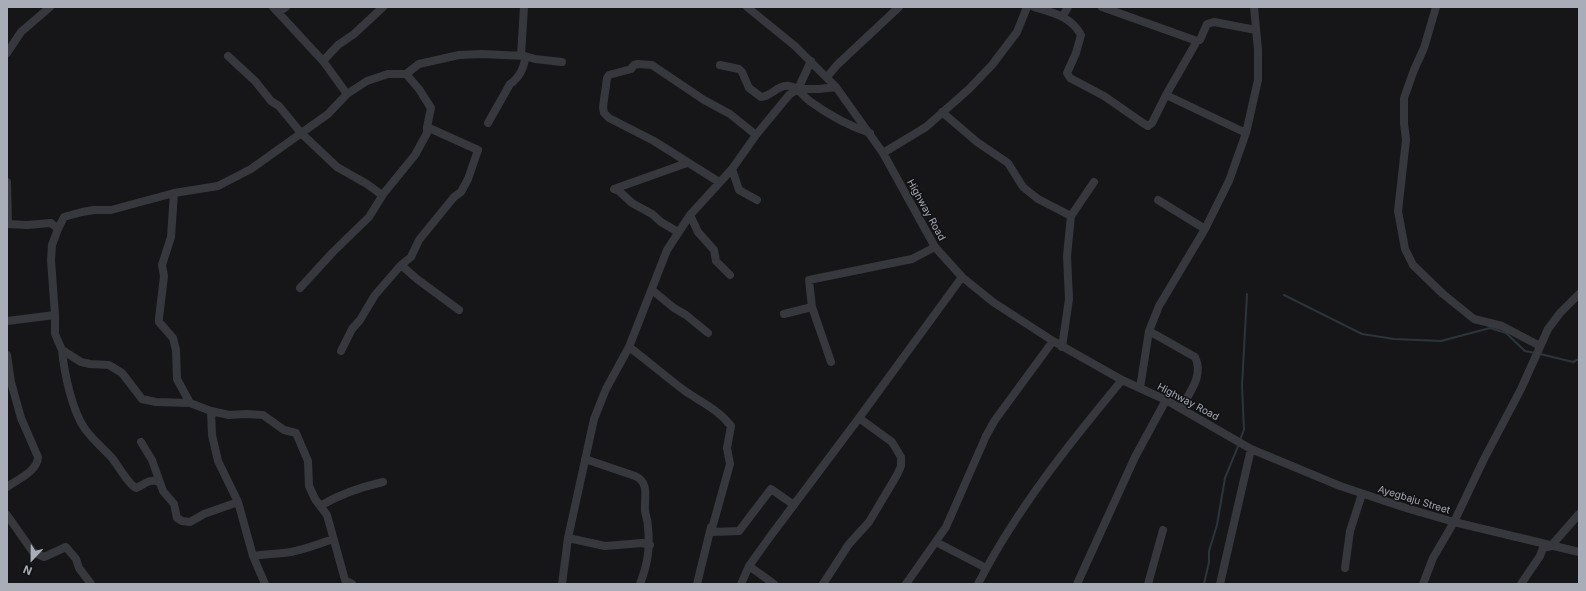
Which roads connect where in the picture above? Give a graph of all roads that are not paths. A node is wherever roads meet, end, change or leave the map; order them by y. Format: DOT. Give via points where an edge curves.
graph roads {
  1 [pos="50,7"];
  2 [pos="383,7"];
  3 [pos="524,7"];
  4 [pos="747,7"];
  5 [pos="899,7"];
  6 [pos="1027,7"];
  7 [pos="1034,7"];
  8 [pos="1068,7"];
  9 [pos="1102,7"];
  10 [pos="1254,7"];
  11 [pos="1436,7"];
  12 [pos="279,9"];
  13 [pos="1064,16"];
  14 [pos="1256,30"];
  15 [pos="1197,41"];
  16 [pos="7,53"];
  17 [pos="228,56"];
  18 [pos="523,56"];
  19 [pos="323,61"];
  20 [pos="811,61"];
  21 [pos="562,62"];
  22 [pos="720,65"];
  23 [pos="406,74"];
  24 [pos="827,77"];
  25 [pos="836,87"];
  26 [pos="798,89"];
  27 [pos="348,94"];
  28 [pos="1166,95"];
  29 [pos="942,112"];
  30 [pos="488,123"];
  31 [pos="427,127"];
  32 [pos="301,133"];
  33 [pos="870,133"];
  34 [pos="1246,133"];
  35 [pos="756,135"];
  36 [pos="883,153"];
  37 [pos="687,163"];
  38 [pos="732,169"];
  39 [pos="7,182"];
  40 [pos="718,182"];
  41 [pos="1094,182"];
  42 [pos="174,193"];
  43 [pos="382,195"];
  44 [pos="757,200"];
  45 [pos="1158,200"];
  46 [pos="690,216"];
  47 [pos="1071,216"];
  48 [pos="7,224"];
  49 [pos="58,229"];
  50 [pos="1205,229"];
  51 [pos="678,232"];
  52 [pos="934,247"];
  53 [pos="401,265"];
  54 [pos="730,275"];
  55 [pos="962,277"];
  56 [pos="300,288"];
  57 [pos="652,290"];
  58 [pos="1579,294"];
  59 [pos="812,307"];
  60 [pos="459,310"];
  61 [pos="784,314"];
  62 [pos="55,315"];
  63 [pos="7,321"];
  64 [pos="1149,331"];
  65 [pos="708,333"];
  66 [pos="1053,342"];
  67 [pos="629,347"];
  68 [pos="1062,347"];
  69 [pos="1540,347"];
  70 [pos="62,350"];
  71 [pos="341,351"];
  72 [pos="7,355"];
  73 [pos="831,362"];
  74 [pos="1122,380"];
  75 [pos="1140,388"];
  76 [pos="1166,400"];
  77 [pos="190,403"];
  78 [pos="1181,408"];
  79 [pos="211,412"];
  80 [pos="859,418"];
  81 [pos="141,442"];
  82 [pos="1250,448"];
  83 [pos="585,459"];
  84 [pos="729,459"];
  85 [pos="159,482"];
  86 [pos="383,482"];
  87 [pos="7,487"];
  88 [pos="1362,494"];
  89 [pos="238,502"];
  90 [pos="794,505"];
  91 [pos="320,506"];
  92 [pos="1579,514"];
  93 [pos="7,515"];
  94 [pos="1454,522"];
  95 [pos="1163,530"];
  96 [pos="568,538"];
  97 [pos="333,539"];
  98 [pos="936,542"];
  99 [pos="650,545"];
  100 [pos="1551,546"];
  101 [pos="1579,552"];
  102 [pos="253,556"];
  103 [pos="750,566"];
  104 [pos="986,568"];
  105 [pos="1346,568"];
  106 [pos="91,584"];
  107 [pos="265,584"];
  108 [pos="352,584"];
  109 [pos="562,584"];
  110 [pos="640,584"];
  111 [pos="697,584"];
  112 [pos="741,584"];
  113 [pos="774,584"];
  114 [pos="823,584"];
  115 [pos="906,584"];
  116 [pos="978,584"];
  117 [pos="1077,584"];
  118 [pos="1148,584"];
  119 [pos="1220,584"];
  120 [pos="1423,584"];
  121 [pos="1521,584"];
  1 -- 16 [label="street" via="21,32"];
  2 -- 19 [label="street"];
  3 -- 18 [label="street"];
  4 -- 20 [label="street, Highway Road"];
  5 -- 24 [label="street" via="836,65"];
  6 -- 29 [label="street" via="1017,32 992,65"];
  7 -- 13 [label="street"];
  8 -- 13 [label="street"];
  9 -- 15 [label="street"];
  10 -- 14 [label="street"];
  11 -- 69 [label="street" via="1424,48 1404,98 1406,140 1398,211 1405,249 1413,265 1474,319 1502,326"];
  12 -- 19 [label="street"];
  13 -- 28 [label="street" via="1081,35 1067,73 1070,78 1104,96 1148,126"];
  14 -- 15 [label="street" via="1209,22 1200,40"];
  14 -- 34 [label="street" via="1258,80"];
  15 -- 28 [label="street"];
  17 -- 32 [label="street" via="255,81 271,101 279,106"];
  18 -- 21 [label="street"];
  18 -- 23 [label="street" via="459,55 419,64"];
  18 -- 30 [label="street" via="525,61 522,70 510,84"];
  19 -- 27 [label="street"];
  20 -- 24 [label="street, Highway Road"];
  20 -- 26 [label="street"];
  22 -- 26 [label="street" via="739,69 749,88 761,97 785,86"];
  23 -- 27 [label="street" via="388,74 367,81"];
  23 -- 31 [label="street" via="420,89 431,108"];
  24 -- 25 [label="street, Highway Road"];
  25 -- 26 [label="street"];
  25 -- 33 [label="street, Highway Road"];
  26 -- 33 [label="street" via="810,101 854,128"];
  26 -- 35 [label="street" via="789,95"];
  27 -- 32 [label="street" via="328,114"];
  28 -- 34 [label="street"];
  29 -- 36 [label="street" via="926,127"];
  29 -- 47 [label="street" via="977,142 1008,163 1022,187 1038,200"];
  31 -- 43 [label="street" via="415,155"];
  31 -- 53 [label="street" via="478,150 461,192 419,240 411,257"];
  32 -- 42 [label="street" via="251,169 218,186"];
  32 -- 43 [label="street" via="338,167"];
  33 -- 36 [label="street, Highway Road"];
  34 -- 50 [label="street" via="1229,181"];
  35 -- 37 [label="street" via="730,114 652,65 638,64 631,69 609,75 606,80 604,113"];
  35 -- 38 [label="street"];
  36 -- 52 [label="street, Highway Road"];
  37 -- 40 [label="street"];
  37 -- 51 [label="street" via="614,189"];
  38 -- 40 [label="street"];
  38 -- 44 [label="street" via="739,190"];
  39 -- 48 [label="street"];
  40 -- 46 [label="street"];
  41 -- 47 [label="street"];
  42 -- 49 [label="street" via="111,210 74,214 64,218"];
  42 -- 77 [label="street" via="171,237 162,265 164,276 159,322 173,338 177,379"];
  43 -- 56 [label="street" via="369,217"];
  45 -- 50 [label="street"];
  46 -- 51 [label="street"];
  46 -- 54 [label="street" via="698,232 714,250 716,261"];
  47 -- 68 [label="street" via="1068,256 1069,299"];
  48 -- 49 [label="street" via="51,223"];
  49 -- 62 [label="street" via="52,245 51,260"];
  50 -- 64 [label="street" via="1159,306"];
  51 -- 57 [label="street" via="667,250"];
  52 -- 55 [label="street, Highway Road"];
  52 -- 59 [label="street" via="912,259 811,279 808,282"];
  53 -- 60 [label="street"];
  53 -- 71 [label="street" via="375,295 352,329"];
  55 -- 66 [label="street, Highway Road" via="993,302"];
  55 -- 80 [label="street"];
  57 -- 65 [label="street"];
  57 -- 67 [label="street"];
  58 -- 69 [label="street" via="1556,318"];
  59 -- 61 [label="street"];
  59 -- 73 [label="street"];
  62 -- 63 [label="street"];
  62 -- 70 [label="street" via="55,334"];
  64 -- 75 [label="street"];
  64 -- 78 [label="street" via="1195,357 1198,364 1199,372"];
  66 -- 68 [label="street, Highway Road"];
  66 -- 98 [label="street" via="995,420 946,527"];
  67 -- 83 [label="street" via="606,388 594,420"];
  67 -- 84 [label="street" via="725,418 730,426 727,448"];
  68 -- 74 [label="street, Highway Road"];
  69 -- 94 [label="street"];
  70 -- 77 [label="street" via="81,362 108,365 122,373 142,399"];
  70 -- 85 [label="street" via="63,367 72,400 77,417 84,428 136,488 148,481"];
  72 -- 87 [label="street" via="19,412 38,457 34,469"];
  74 -- 75 [label="street, Highway Road"];
  74 -- 104 [label="street" via="1051,469"];
  75 -- 76 [label="street, Highway Road"];
  76 -- 78 [label="street, Highway Road"];
  76 -- 117 [label="street" via="1135,457"];
  77 -- 79 [label="street"];
  78 -- 82 [label="street, Highway Road"];
  79 -- 89 [label="street" via="212,435 218,461"];
  79 -- 91 [label="street" via="263,415 284,430 296,433 308,461 309,486"];
  80 -- 90 [label="street"];
  80 -- 114 [label="street" via="892,442 901,457 901,466 869,522 849,544"];
  81 -- 85 [label="street" via="152,460"];
  82 -- 88 [label="street, Ayegbaju Street"];
  82 -- 119 [label="street"];
  83 -- 96 [label="street"];
  83 -- 99 [label="street" via="640,478 646,496 645,511"];
  84 -- 90 [label="street" via="730,464 711,532 739,532 771,489"];
  84 -- 111 [label="street" via="712,514"];
  85 -- 89 [label="street" via="162,491 174,504 177,518 182,521 190,522"];
  86 -- 91 [label="street" via="360,487"];
  88 -- 94 [label="street, Ayegbaju Street"];
  88 -- 105 [label="street" via="1350,531"];
  89 -- 102 [label="street"];
  90 -- 103 [label="street"];
  91 -- 97 [label="street" via="327,516"];
  92 -- 100 [label="street"];
  93 -- 106 [label="street" via="33,552 44,557 66,547"];
  94 -- 100 [label="street, Ayegbaju Street"];
  94 -- 120 [label="street" via="1433,558"];
  95 -- 118 [label="street"];
  96 -- 99 [label="street" via="605,546 642,543"];
  96 -- 109 [label="street"];
  97 -- 102 [label="street" via="310,548"];
  97 -- 108 [label="street" via="345,580"];
  98 -- 104 [label="street"];
  98 -- 115 [label="street"];
  99 -- 110 [label="street" via="646,569"];
  100 -- 101 [label="street, Ayegbaju Street"];
  100 -- 121 [label="street" via="1543,548"];
  102 -- 107 [label="street"];
  103 -- 112 [label="street"];
  103 -- 113 [label="street"];
  104 -- 116 [label="street"];
}
